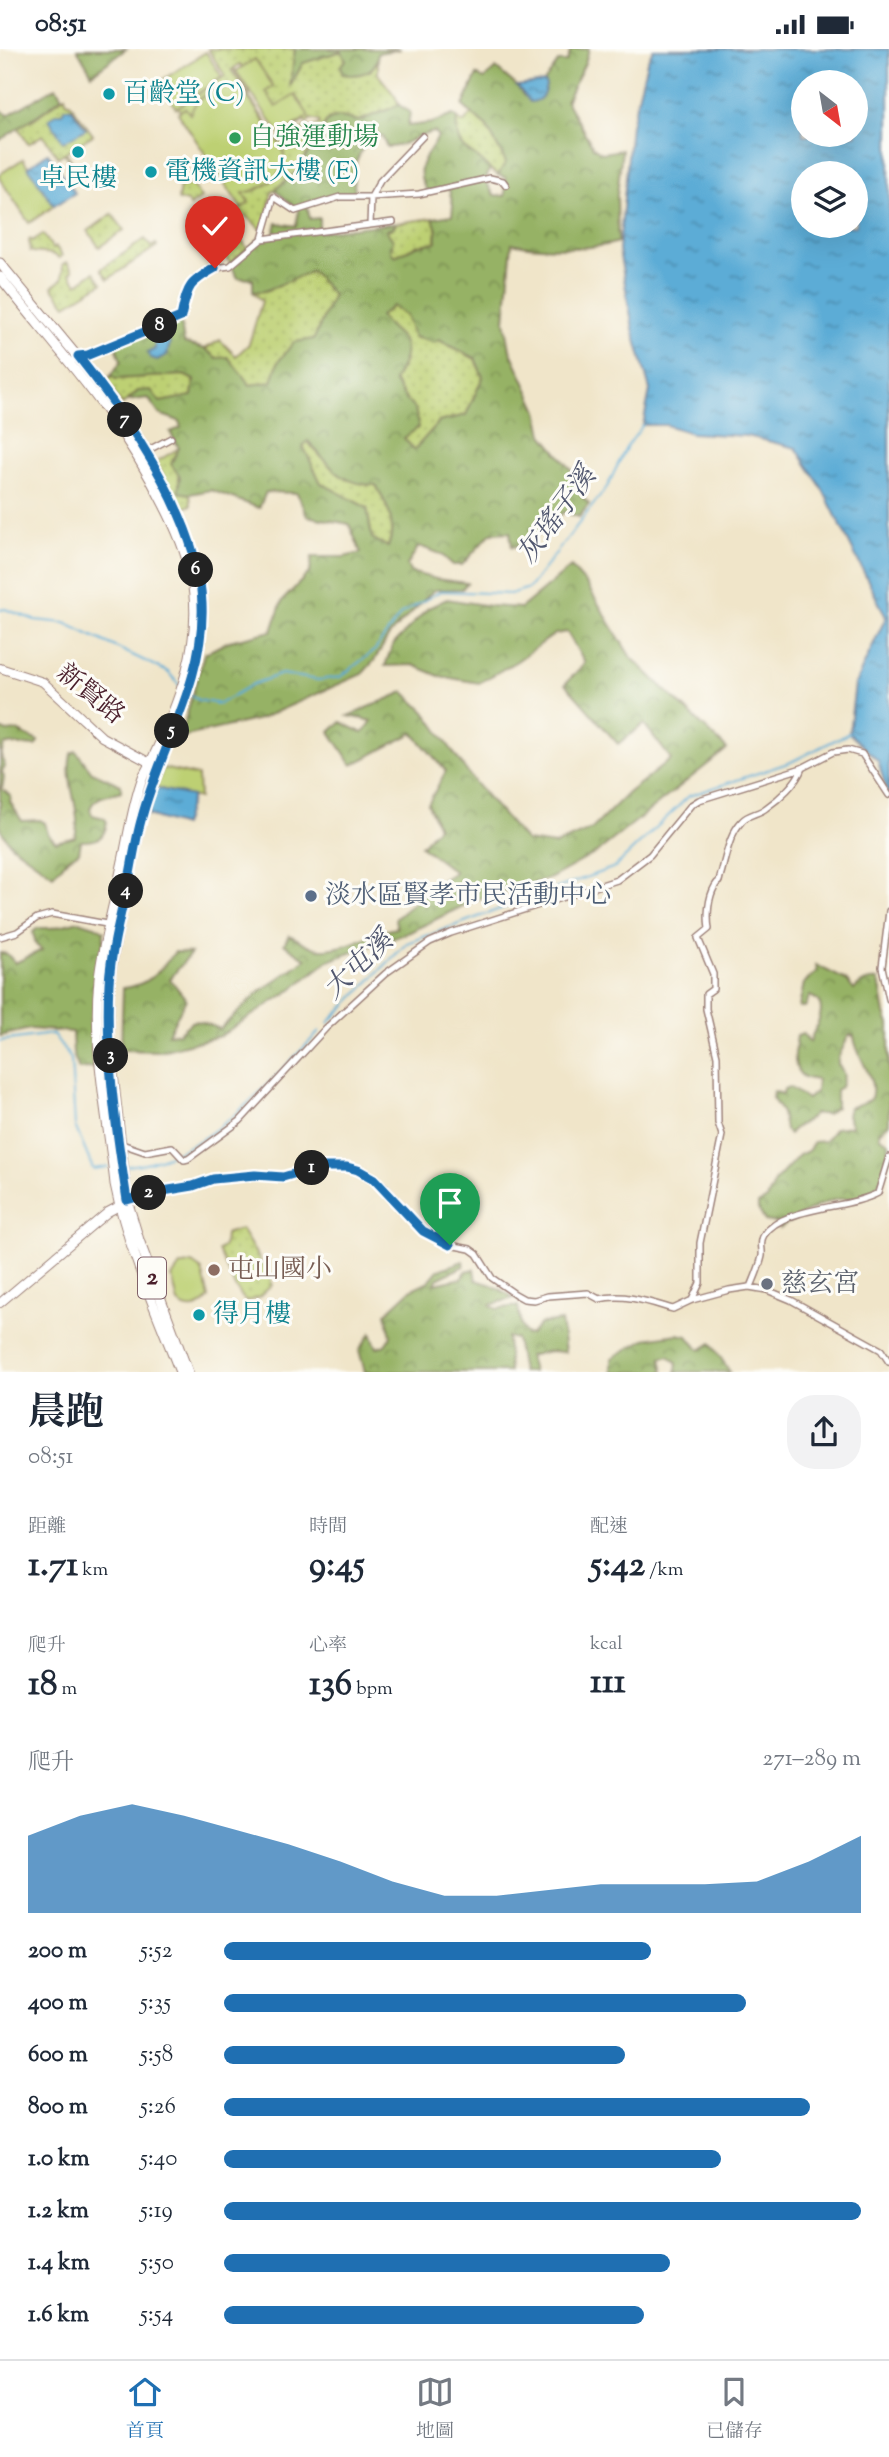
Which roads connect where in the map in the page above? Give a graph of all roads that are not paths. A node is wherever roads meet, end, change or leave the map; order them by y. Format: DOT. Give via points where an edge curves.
graph roads {
  1 [pos="423,136"];
  2 [pos="506,185"];
  3 [pos="372,197"];
  4 [pos="321,203"];
  5 [pos="295,211"];
  6 [pos="393,222"];
  7 [pos="370,225"];
  8 [pos="262,239"];
  9 [pos="0,263"];
  10 [pos="0,277"];
  11 [pos="74,359"];
  12 [pos="171,438"];
  13 [pos="145,452"];
  14 [pos="0,668"];
  15 [pos="187,682"];
  16 [pos="180,701"];
  17 [pos="154,765"];
  18 [pos="802,768"];
  19 [pos="889,795"];
  20 [pos="889,911"];
  21 [pos="114,926"];
  22 [pos="0,937"];
  23 [pos="889,999"];
  24 [pos="117,1149"];
  25 [pos="889,1157"];
  26 [pos="124,1203"];
  27 [pos="148,1280"];
  28 [pos="751,1287"];
  29 [pos="692,1300"];
  30 [pos="0,1303"];
  31 [pos="889,1362"];
  32 [pos="180,1372"];
  33 [pos="188,1372"];
  1 -- 3 [label="street" via="380,181"];
  2 -- 3 [label="street" via="490,178 419,194"];
  3 -- 5 [label="street" via="340,197"];
  3 -- 7 [label="street"];
  4 -- 5 [label="street"];
  5 -- 8 [label="street" via="274,197"];
  6 -- 7 [label="street"];
  7 -- 8 [label="street"];
  8 -- 11 [label="street" via="230,266 215,268 197,279 188,288 181,317"];
  9 -- 11 [label="main road, 2"];
  10 -- 11 [label="main road, 2"];
  11 -- 13 [label="main road, 2" via="105,390"];
  11 -- 15 [label="main road, 2" via="139,457 184,548 195,614"];
  12 -- 13 [label="street"];
  13 -- 15 [label="main road, 2" via="179,516 195,561 202,603 195,670"];
  14 -- 17 [label="street, 新賢路" via="43,682 102,737"];
  15 -- 16 [label="main road, 2"];
  16 -- 17 [label="main road, 2"];
  16 -- 17 [label="main road, 2"];
  17 -- 21 [label="main road, 2"];
  18 -- 19 [label="street" via="834,752 862,754"];
  18 -- 24 [label="street" via="699,800 650,855 617,880 430,942 386,973 326,1028 240,1121 188,1159 172,1147 145,1152"];
  18 -- 29 [label="street" via="798,779 737,828 711,898 709,929 698,938 713,974 706,1009 716,1056 722,1135 700,1243 700,1283"];
  20 -- 23 [label="street" via="882,967"];
  21 -- 22 [label="street" via="52,914"];
  21 -- 24 [label="main road, 2" via="109,1038"];
  24 -- 26 [label="main road, 2"];
  25 -- 28 [label="street" via="878,1193 865,1201 795,1215 764,1234 763,1255"];
  26 -- 27 [label="main road, 2" via="128,1238"];
  26 -- 29 [label="street" via="213,1179 283,1177 317,1167 347,1167 384,1186 423,1231 477,1254 492,1278 524,1299 588,1293 599,1300 632,1298 673,1309"];
  26 -- 30 [label="street"];
  27 -- 32 [label="main road, 2"];
  27 -- 33 [label="main road, 2"];
  28 -- 29 [label="street"];
  28 -- 31 [label="street" via="791,1300 881,1350"];
}
